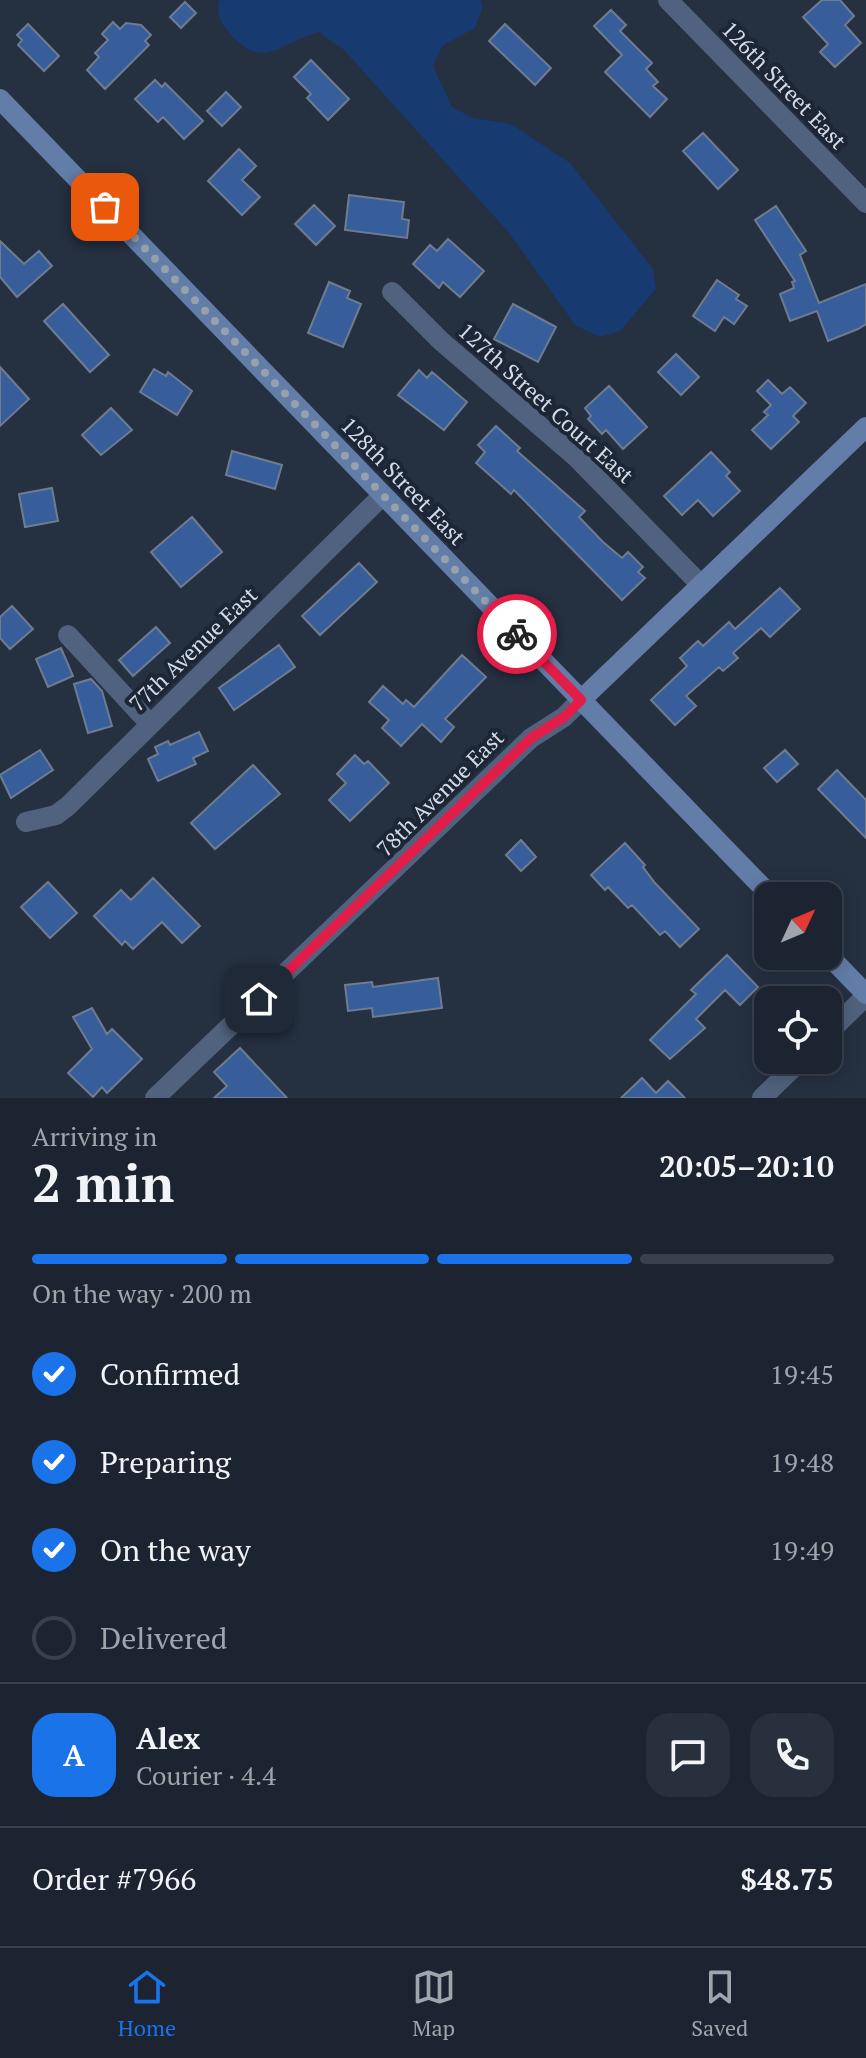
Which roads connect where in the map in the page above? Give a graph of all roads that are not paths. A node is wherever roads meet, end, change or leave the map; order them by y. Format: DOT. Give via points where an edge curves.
graph roads {
  1 [pos="668,0"];
  2 [pos="0,99"];
  3 [pos="866,203"];
  4 [pos="392,292"];
  5 [pos="866,427"];
  6 [pos="383,495"];
  7 [pos="701,585"];
  8 [pos="68,635"];
  9 [pos="581,700"];
  10 [pos="150,724"];
  11 [pos="26,822"];
  12 [pos="757,882"];
  13 [pos="842,970"];
  14 [pos="866,995"];
  15 [pos="842,1019"];
  16 [pos="787,1074"];
  17 [pos="155,1098"];
  18 [pos="762,1098"];
  1 -- 3 [label="street, 126th Street East"];
  2 -- 6 [label="street, 128th Street East"];
  4 -- 7 [label="street, 127th Street Court East" via="577,458"];
  5 -- 7 [label="street, 78th Avenue East"];
  6 -- 9 [label="street, 128th Street East"];
  6 -- 10 [label="street, 77th Avenue East"];
  7 -- 9 [label="street, 78th Avenue East"];
  8 -- 10 [label="street"];
  9 -- 12 [label="street, 128th Street East"];
  9 -- 17 [label="street, 78th Avenue East" via="531,738"];
  10 -- 11 [label="street, 77th Avenue East" via="68,806 56,815"];
  13 -- 14 [label="street"];
  14 -- 15 [label="street"];
  16 -- 18 [label="street"];
}
